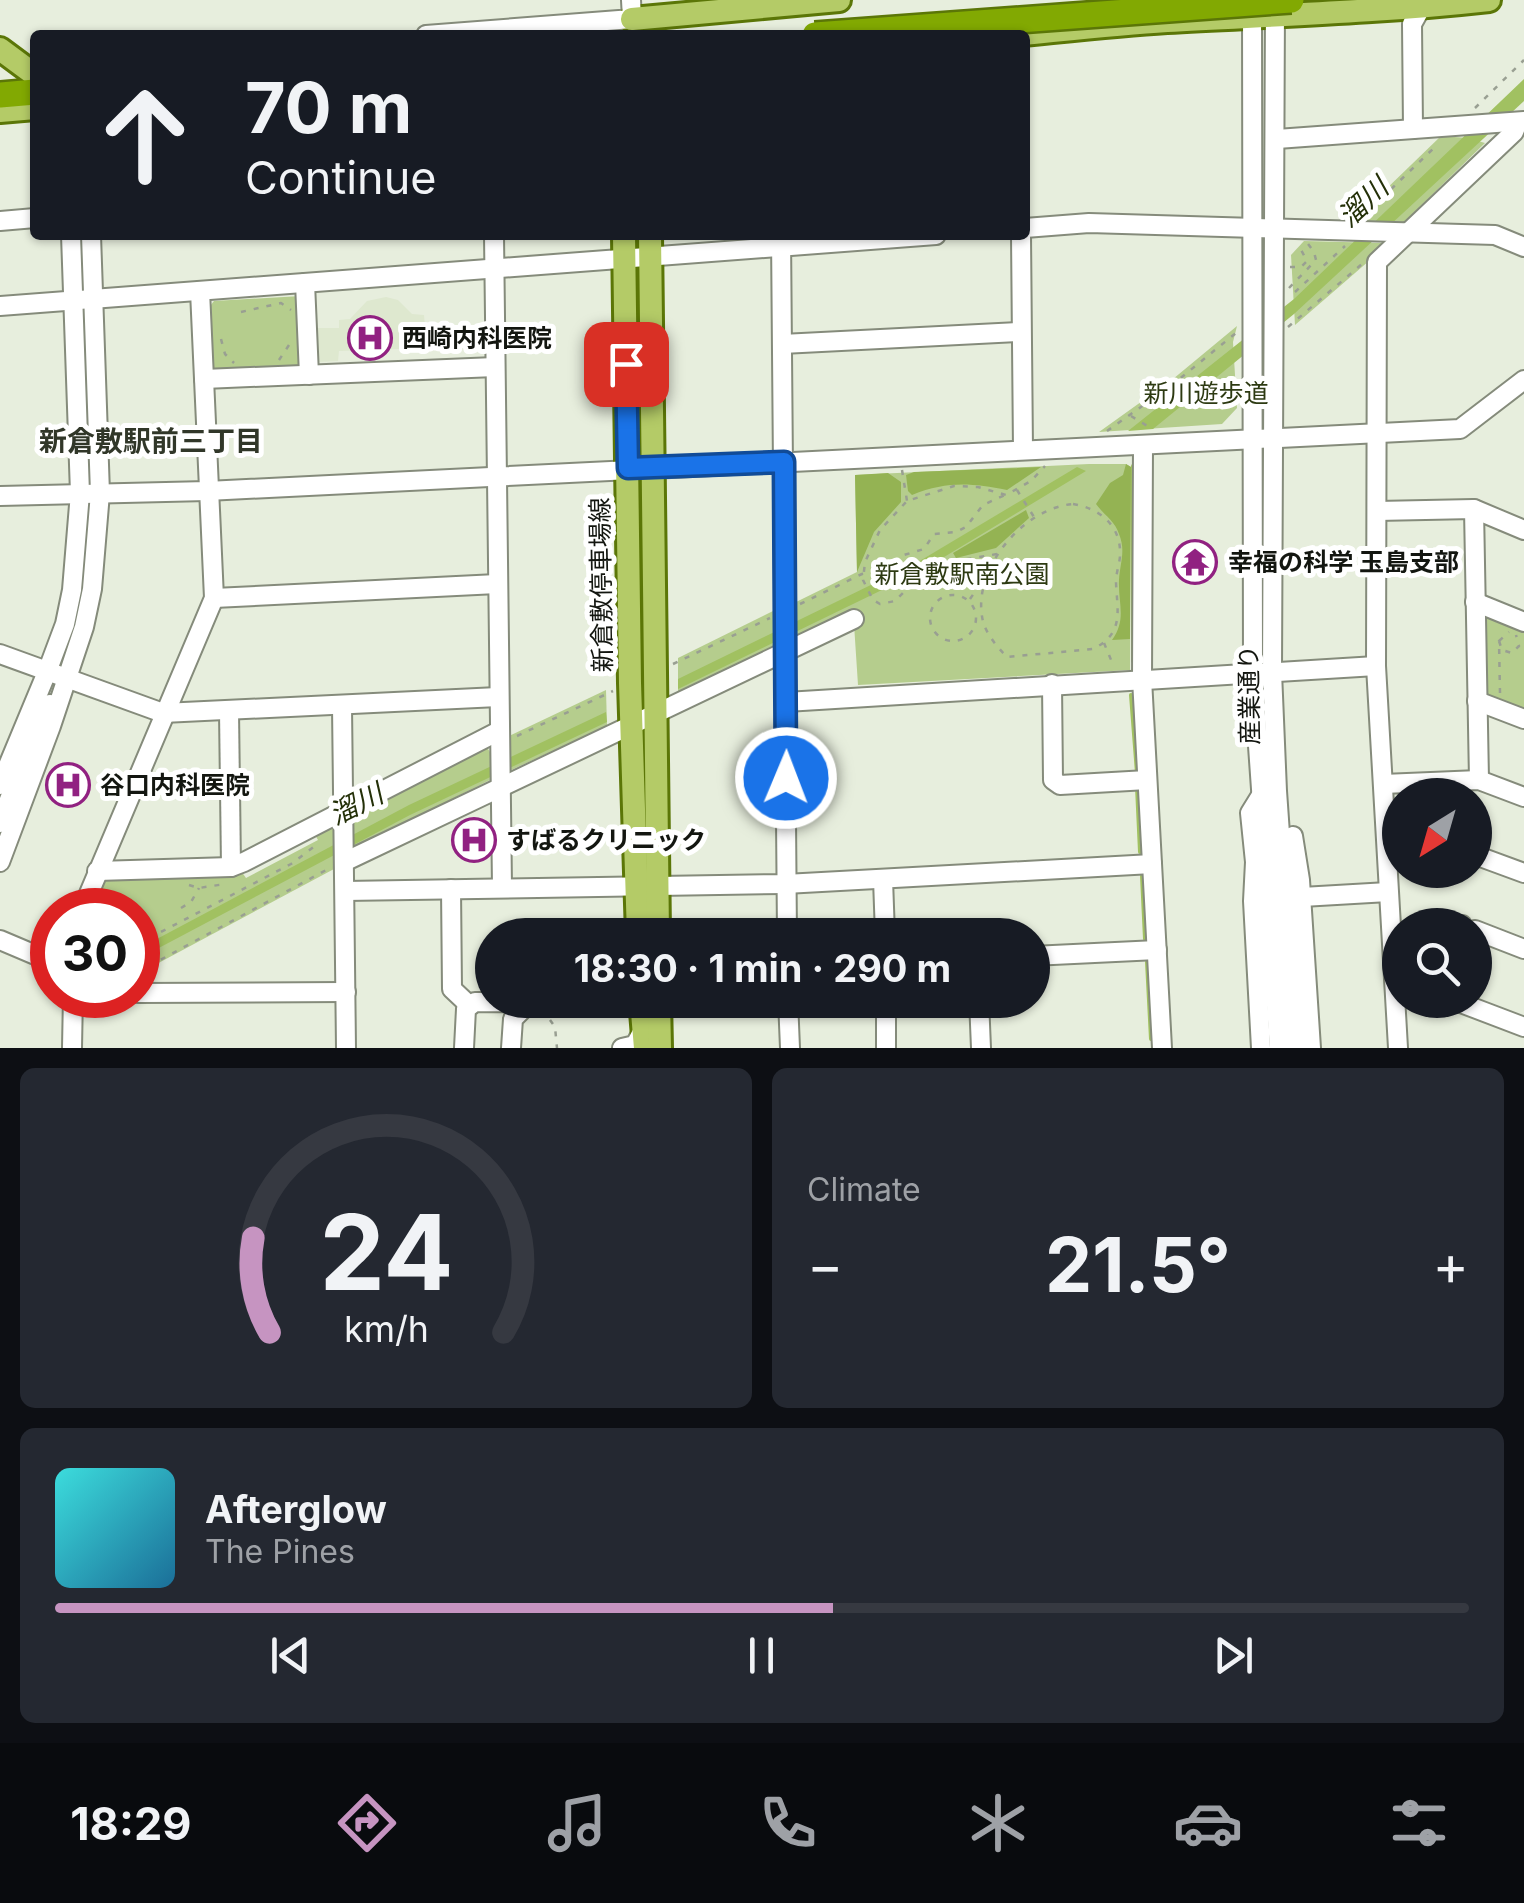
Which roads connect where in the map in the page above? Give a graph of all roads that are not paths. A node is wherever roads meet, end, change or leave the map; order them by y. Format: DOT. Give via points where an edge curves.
graph roads {
  1 [pos="839,0"];
  2 [pos="1489,0"];
  3 [pos="1423,4"];
  4 [pos="1269,7"];
  5 [pos="632,22"];
  6 [pos="505,30"];
  7 [pos="896,30"];
  8 [pos="1030,34"];
  9 [pos="0,49"];
  10 [pos="23,67"];
  11 [pos="30,90"];
  12 [pos="0,92"];
  13 [pos="30,108"];
  14 [pos="0,111"];
  15 [pos="1521,122"];
  16 [pos="1413,130"];
  17 [pos="1277,139"];
  18 [pos="30,218"];
  19 [pos="0,221"];
  20 [pos="1030,228"];
  21 [pos="1253,228"];
  22 [pos="1276,229"];
  23 [pos="1399,233"];
  24 [pos="72,240"];
  25 [pos="91,240"];
  26 [pos="494,240"];
  27 [pos="807,240"];
  28 [pos="1020,240"];
  29 [pos="781,241"];
  30 [pos="650,245"];
  31 [pos="624,246"];
  32 [pos="1524,247"];
  33 [pos="494,270"];
  34 [pos="306,284"];
  35 [pos="200,291"];
  36 [pos="83,300"];
  37 [pos="0,306"];
  38 [pos="1020,332"];
  39 [pos="782,344"];
  40 [pos="495,367"];
  41 [pos="309,375"];
  42 [pos="204,379"];
  43 [pos="1524,380"];
  44 [pos="1376,433"];
  45 [pos="1149,438"];
  46 [pos="1254,438"];
  47 [pos="1275,438"];
  48 [pos="1023,450"];
  49 [pos="784,462"];
  50 [pos="652,467"];
  51 [pos="628,468"];
  52 [pos="495,477"];
  53 [pos="207,490"];
  54 [pos="80,493"];
  55 [pos="100,493"];
  56 [pos="0,496"];
  57 [pos="1474,510"];
  58 [pos="1377,511"];
  59 [pos="1524,530"];
  60 [pos="496,584"];
  61 [pos="214,598"];
  62 [pos="1476,602"];
  63 [pos="854,620"];
  64 [pos="1524,622"];
  65 [pos="785,646"];
  66 [pos="0,654"];
  67 [pos="1376,666"];
  68 [pos="1272,672"];
  69 [pos="1253,674"];
  70 [pos="56,675"];
  71 [pos="1142,679"];
  72 [pos="1052,684"];
  73 [pos="498,697"];
  74 [pos="1477,701"];
  75 [pos="786,702"];
  76 [pos="342,706"];
  77 [pos="228,711"];
  78 [pos="163,713"];
  79 [pos="655,715"];
  80 [pos="1524,719"];
  81 [pos="632,727"];
  82 [pos="499,742"];
  83 [pos="1383,778"];
  84 [pos="1479,778"];
  85 [pos="500,780"];
  86 [pos="1140,780"];
  87 [pos="0,785"];
  88 [pos="1492,785"];
  89 [pos="1270,791"];
  90 [pos="1524,797"];
  91 [pos="343,818"];
  92 [pos="0,823"];
  93 [pos="344,858"];
  94 [pos="0,862"];
  95 [pos="1492,862"];
  96 [pos="1152,864"];
  97 [pos="231,867"];
  98 [pos="98,871"];
  99 [pos="1524,874"];
  100 [pos="883,879"];
  101 [pos="785,884"];
  102 [pos="646,886"];
  103 [pos="91,888"];
  104 [pos="502,888"];
  105 [pos="1389,888"];
  106 [pos="451,889"];
  107 [pos="345,891"];
  108 [pos="1388,892"];
  109 [pos="1302,897"];
  110 [pos="1391,908"];
  111 [pos="641,918"];
  112 [pos="654,918"];
  113 [pos="786,918"];
  114 [pos="884,918"];
  115 [pos="1492,937"];
  116 [pos="0,940"];
  117 [pos="1524,949"];
  118 [pos="1156,950"];
  119 [pos="30,953"];
  120 [pos="1050,955"];
  121 [pos="346,992"];
  122 [pos="160,994"];
  123 [pos="475,1004"];
  124 [pos="469,1005"];
  125 [pos="1492,1015"];
  126 [pos="73,1018"];
  127 [pos="514,1018"];
  128 [pos="654,1018"];
  129 [pos="789,1018"];
  130 [pos="886,1018"];
  131 [pos="980,1018"];
  132 [pos="1402,1018"];
  133 [pos="1524,1027"];
  134 [pos="644,1039"];
  135 [pos="72,1048"];
  136 [pos="346,1048"];
  137 [pos="464,1048"];
  138 [pos="511,1048"];
  139 [pos="622,1048"];
  140 [pos="660,1048"];
  141 [pos="790,1048"];
  142 [pos="886,1048"];
  143 [pos="981,1048"];
  144 [pos="1162,1048"];
  145 [pos="1246,1048"];
  146 [pos="1262,1048"];
  147 [pos="1279,1048"];
  148 [pos="1295,1048"];
  149 [pos="1311,1048"];
  150 [pos="1398,1048"];
  1 -- 5 [label="main road"];
  2 -- 3 [label="main road"];
  3 -- 4 [label="main road"];
  3 -- 16 [label="street" via="1412,24"];
  4 -- 7 [label="highway, bridge"];
  4 -- 8 [label="main road"];
  4 -- 17 [label="street"];
  4 -- 21 [label="street"];
  5 -- 6 [label="street"];
  9 -- 10 [label="main road"];
  11 -- 12 [label="highway"];
  13 -- 14 [label="main road"];
  15 -- 16 [label="street"];
  15 -- 23 [label="street"];
  16 -- 17 [label="street"];
  17 -- 22 [label="street"];
  18 -- 19 [label="street"];
  20 -- 21 [label="street"];
  21 -- 22 [label="street"];
  21 -- 46 [label="street, 産業通り" via="1247,326"];
  22 -- 23 [label="street"];
  22 -- 47 [label="street, 産業通り" via="1281,334"];
  23 -- 32 [label="street" via="1495,235"];
  23 -- 44 [label="street" via="1377,262"];
  24 -- 36 [label="street"];
  25 -- 36 [label="street"];
  26 -- 33 [label="street"];
  27 -- 29 [label="street"];
  28 -- 38 [label="street"];
  29 -- 30 [label="street"];
  29 -- 39 [label="street"];
  30 -- 31 [label="street"];
  30 -- 50 [label="main road, 新倉敷停車場線"];
  31 -- 33 [label="street"];
  31 -- 51 [label="main road, 新倉敷停車場線"];
  33 -- 34 [label="street"];
  33 -- 40 [label="street"];
  34 -- 35 [label="street"];
  34 -- 41 [label="street"];
  35 -- 36 [label="street"];
  35 -- 42 [label="street"];
  36 -- 37 [label="street"];
  36 -- 54 [label="street"];
  36 -- 55 [label="street"];
  38 -- 39 [label="street"];
  38 -- 48 [label="street"];
  39 -- 49 [label="street"];
  40 -- 41 [label="street"];
  40 -- 52 [label="street"];
  41 -- 42 [label="street"];
  42 -- 53 [label="street"];
  43 -- 44 [label="street" via="1460,429"];
  44 -- 47 [label="street"];
  44 -- 58 [label="street"];
  45 -- 46 [label="street"];
  45 -- 48 [label="street"];
  45 -- 71 [label="street"];
  46 -- 47 [label="street"];
  46 -- 69 [label="street, 産業通り"];
  47 -- 68 [label="street, 産業通り"];
  48 -- 49 [label="street"];
  49 -- 50 [label="street"];
  49 -- 65 [label="street"];
  50 -- 51 [label="street"];
  50 -- 79 [label="main road, 新倉敷停車場線"];
  51 -- 52 [label="street"];
  51 -- 81 [label="main road, 新倉敷停車場線"];
  52 -- 53 [label="street"];
  52 -- 60 [label="street"];
  53 -- 55 [label="street"];
  53 -- 61 [label="street"];
  54 -- 55 [label="street"];
  54 -- 56 [label="street"];
  54 -- 70 [label="street"];
  55 -- 70 [label="street" via="84,628"];
  57 -- 58 [label="street"];
  57 -- 59 [label="street"];
  57 -- 62 [label="street"];
  58 -- 67 [label="street"];
  60 -- 61 [label="street"];
  60 -- 73 [label="street"];
  61 -- 78 [label="street"];
  62 -- 64 [label="street"];
  62 -- 74 [label="street"];
  63 -- 65 [label="street"];
  65 -- 75 [label="street"];
  65 -- 79 [label="street"];
  66 -- 70 [label="street"];
  67 -- 68 [label="street"];
  67 -- 83 [label="street"];
  68 -- 69 [label="street"];
  68 -- 89 [label="street, 産業通り"];
  69 -- 71 [label="street"];
  69 -- 89 [label="street, 産業通り"];
  70 -- 78 [label="street"];
  70 -- 87 [label="street"];
  70 -- 92 [label="street"];
  70 -- 94 [label="street" via="51,726"];
  71 -- 72 [label="street"];
  71 -- 86 [label="street"];
  72 -- 75 [label="street"];
  72 -- 86 [label="street" via="1053,780"];
  73 -- 76 [label="street"];
  73 -- 82 [label="street"];
  74 -- 80 [label="street"];
  74 -- 84 [label="street"];
  75 -- 101 [label="street"];
  76 -- 77 [label="street"];
  76 -- 91 [label="street"];
  77 -- 78 [label="street"];
  77 -- 97 [label="street"];
  78 -- 98 [label="street"];
  79 -- 81 [label="street"];
  79 -- 102 [label="main road, 新倉敷停車場線"];
  81 -- 85 [label="street"];
  81 -- 102 [label="main road, 新倉敷停車場線"];
  82 -- 85 [label="street"];
  82 -- 91 [label="street"];
  85 -- 93 [label="street"];
  85 -- 104 [label="street"];
  86 -- 96 [label="street"];
  88 -- 90 [label="street"];
  89 -- 109 [label="street" via="1291,810"];
  89 -- 146 [label="street" via="1250,813"];
  89 -- 147 [label="street, 産業通り"];
  89 -- 148 [label="street, 産業通り" via="1286,891"];
  91 -- 93 [label="street"];
  91 -- 97 [label="street"];
  93 -- 107 [label="street"];
  95 -- 99 [label="street"];
  96 -- 100 [label="street"];
  96 -- 118 [label="street"];
  97 -- 98 [label="street"];
  98 -- 103 [label="street"];
  100 -- 101 [label="street"];
  100 -- 114 [label="street"];
  101 -- 102 [label="street"];
  101 -- 113 [label="street"];
  102 -- 104 [label="street"];
  102 -- 111 [label="main road, 新倉敷停車場線"];
  102 -- 112 [label="main road, 新倉敷停車場線"];
  104 -- 106 [label="street"];
  105 -- 108 [label="street"];
  106 -- 107 [label="street"];
  106 -- 124 [label="street" via="452,989"];
  107 -- 121 [label="street"];
  108 -- 109 [label="street"];
  108 -- 110 [label="street"];
  109 -- 149 [label="street"];
  115 -- 117 [label="street"];
  116 -- 119 [label="street"];
  118 -- 120 [label="street"];
  118 -- 144 [label="street"];
  121 -- 122 [label="street"];
  121 -- 136 [label="street"];
  123 -- 124 [label="street"];
  124 -- 137 [label="street"];
  125 -- 133 [label="street"];
  126 -- 135 [label="street"];
  127 -- 138 [label="street"];
  128 -- 140 [label="main road"];
  129 -- 141 [label="street"];
  130 -- 142 [label="street"];
  131 -- 143 [label="street"];
  132 -- 150 [label="street"];
  134 -- 139 [label="street"];
  145 -- 146 [label="street"];
}
